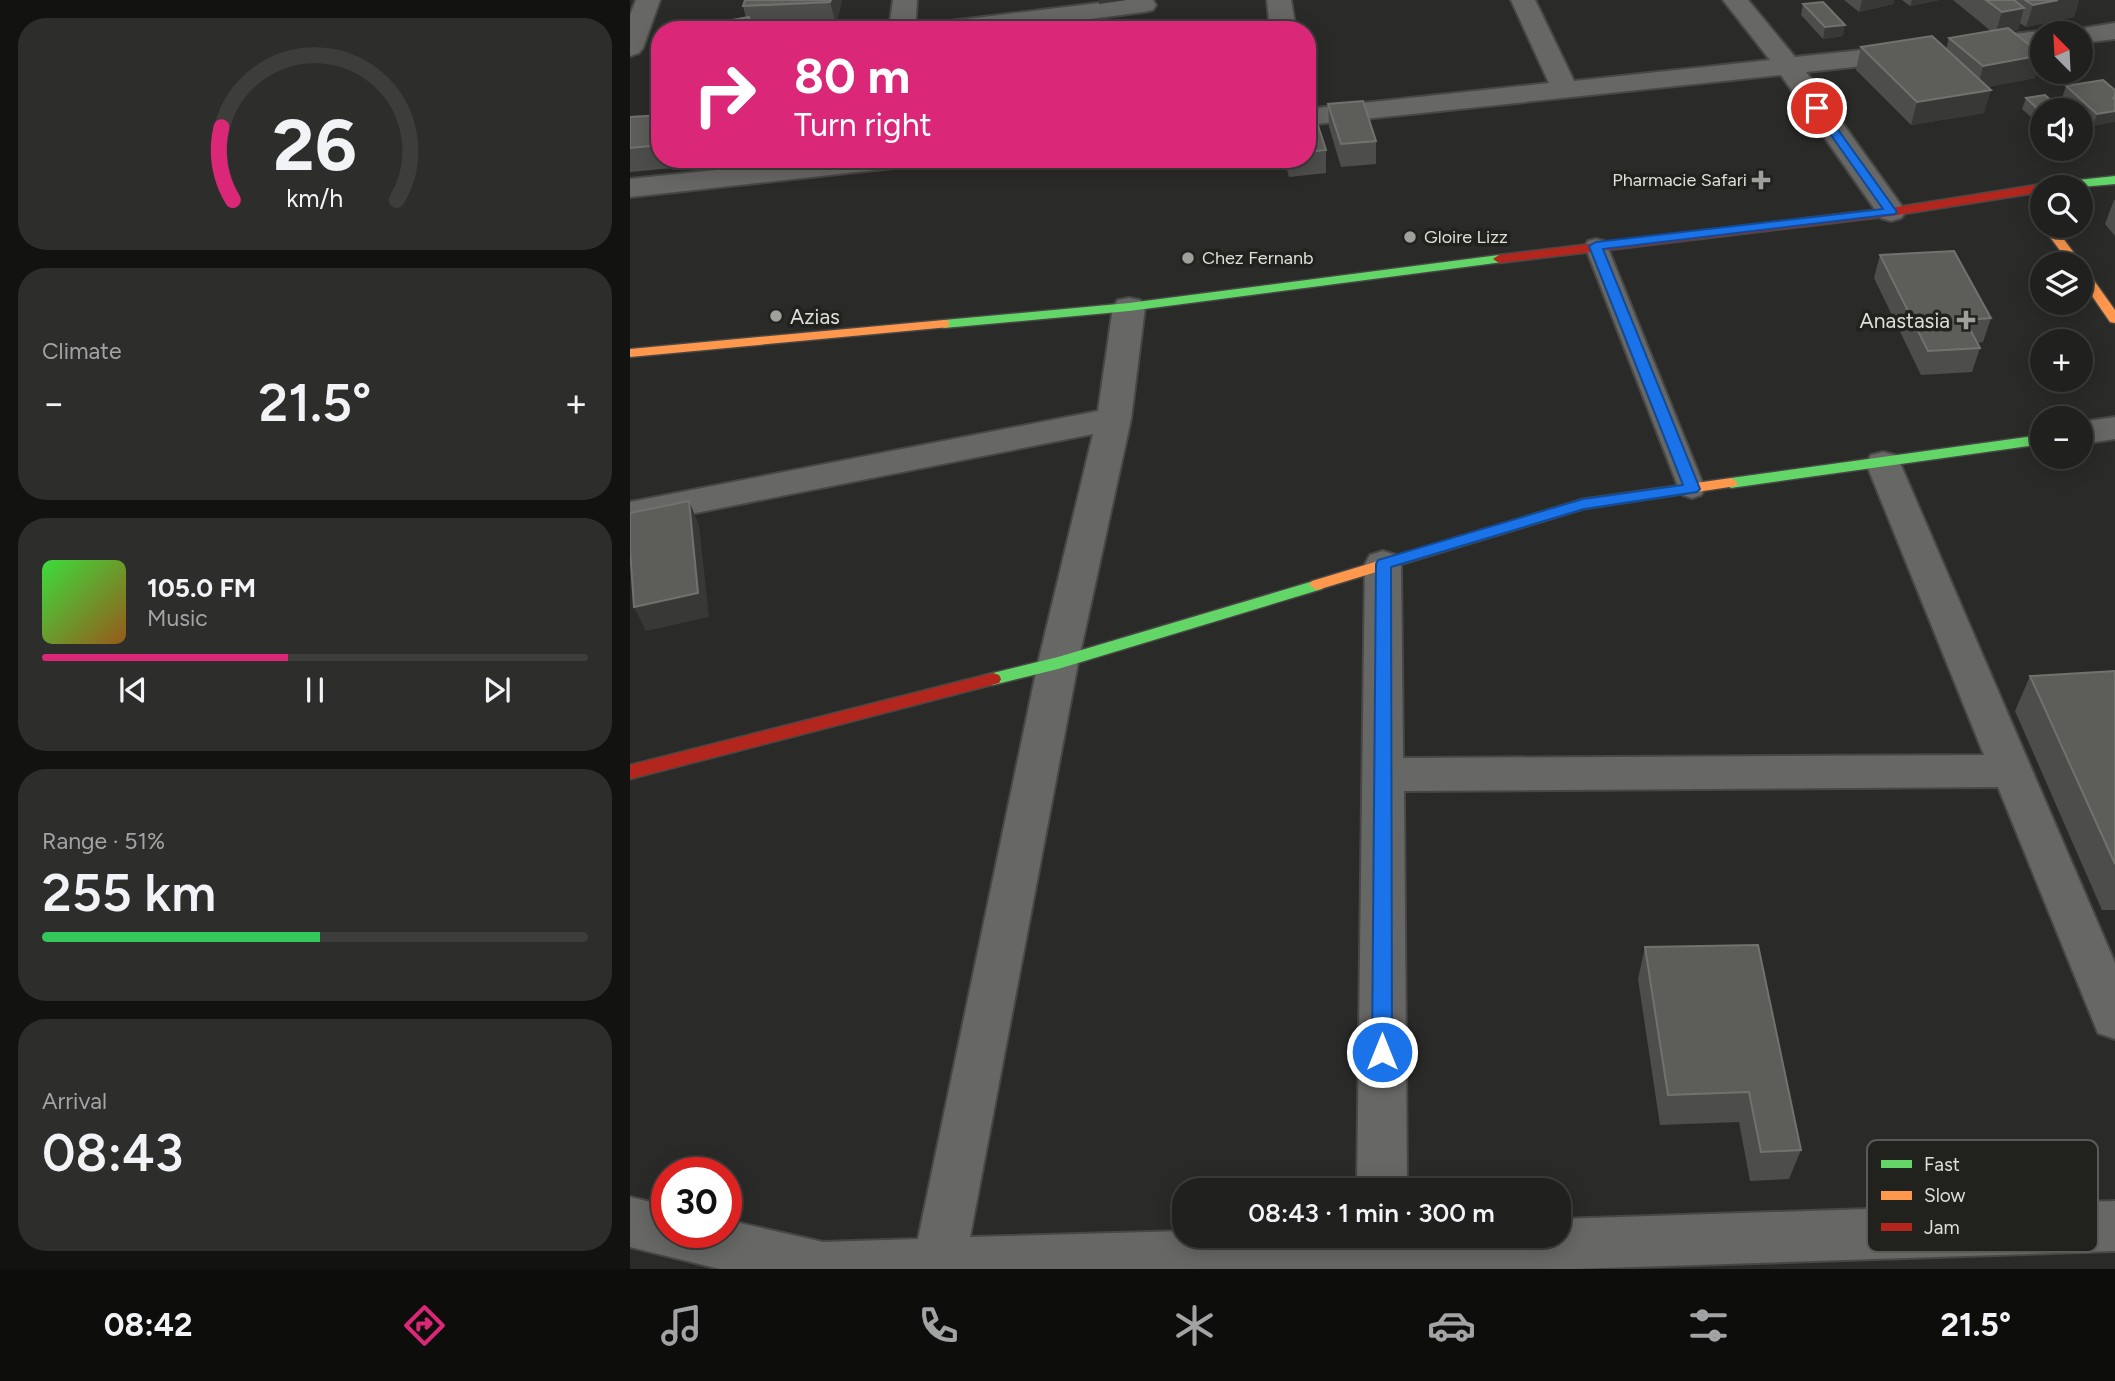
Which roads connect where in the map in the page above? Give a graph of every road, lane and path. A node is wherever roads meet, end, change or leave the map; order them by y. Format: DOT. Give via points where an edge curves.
graph roads {
  1 [pos="648,0"];
  2 [pos="905,0"];
  3 [pos="1279,0"];
  4 [pos="1523,0"];
  5 [pos="1735,0"];
  6 [pos="1144,5"];
  7 [pos="903,21"];
  8 [pos="1015,21"];
  9 [pos="1282,21"];
  10 [pos="2115,31"];
  11 [pos="2093,33"];
  12 [pos="2030,40"];
  13 [pos="630,48"];
  14 [pos="1788,66"];
  15 [pos="1566,90"];
  16 [pos="1316,116"];
  17 [pos="819,168"];
  18 [pos="2115,180"];
  19 [pos="2093,182"];
  20 [pos="630,188"];
  21 [pos="2030,189"];
  22 [pos="2023,190"];
  23 [pos="2030,200"];
  24 [pos="1891,212"];
  25 [pos="1596,246"];
  26 [pos="2093,288"];
  27 [pos="1129,307"];
  28 [pos="2115,319"];
  29 [pos="630,354"];
  30 [pos="1114,419"];
  31 [pos="2115,428"];
  32 [pos="2093,431"];
  33 [pos="2030,441"];
  34 [pos="1883,463"];
  35 [pos="1692,489"];
  36 [pos="630,514"];
  37 [pos="1384,564"];
  38 [pos="1058,663"];
  39 [pos="2013,771"];
  40 [pos="630,772"];
  41 [pos="1383,775"];
  42 [pos="2115,1018"];
  43 [pos="1382,1178"];
  44 [pos="630,1222"];
  45 [pos="651,1227"];
  46 [pos="1867,1232"];
  47 [pos="1571,1239"];
  48 [pos="738,1248"];
  49 [pos="1290,1248"];
  50 [pos="939,1267"];
  51 [pos="824,1269"];
  1 -- 13 [label="street"];
  2 -- 7 [label="street"];
  3 -- 9 [label="street"];
  4 -- 15 [label="street"];
  5 -- 14 [label="street"];
  6 -- 8 [label="street"];
  10 -- 11 [label="street"];
  12 -- 14 [label="street"];
  14 -- 15 [label="street"];
  14 -- 24 [label="street"];
  15 -- 16 [label="street"];
  17 -- 20 [label="street"];
  18 -- 19 [label="street"];
  21 -- 22 [label="street"];
  22 -- 23 [label="street"];
  22 -- 24 [label="street"];
  24 -- 25 [label="street"];
  25 -- 27 [label="street"];
  25 -- 35 [label="lane"];
  26 -- 28 [label="street"];
  27 -- 29 [label="street"];
  27 -- 30 [label="street"];
  30 -- 36 [label="street"];
  30 -- 38 [label="street"];
  31 -- 32 [label="street"];
  33 -- 34 [label="street"];
  34 -- 35 [label="street"];
  34 -- 39 [label="street"];
  35 -- 37 [label="street" via="1583,504"];
  37 -- 38 [label="street"];
  37 -- 41 [label="street"];
  38 -- 40 [label="street"];
  38 -- 50 [label="street"];
  39 -- 41 [label="street"];
  39 -- 42 [label="street"];
  41 -- 43 [label="street"];
  44 -- 45 [label="street"];
  46 -- 47 [label="street"];
  48 -- 51 [label="street"];
  49 -- 50 [label="street"];
  50 -- 51 [label="street"];
}
